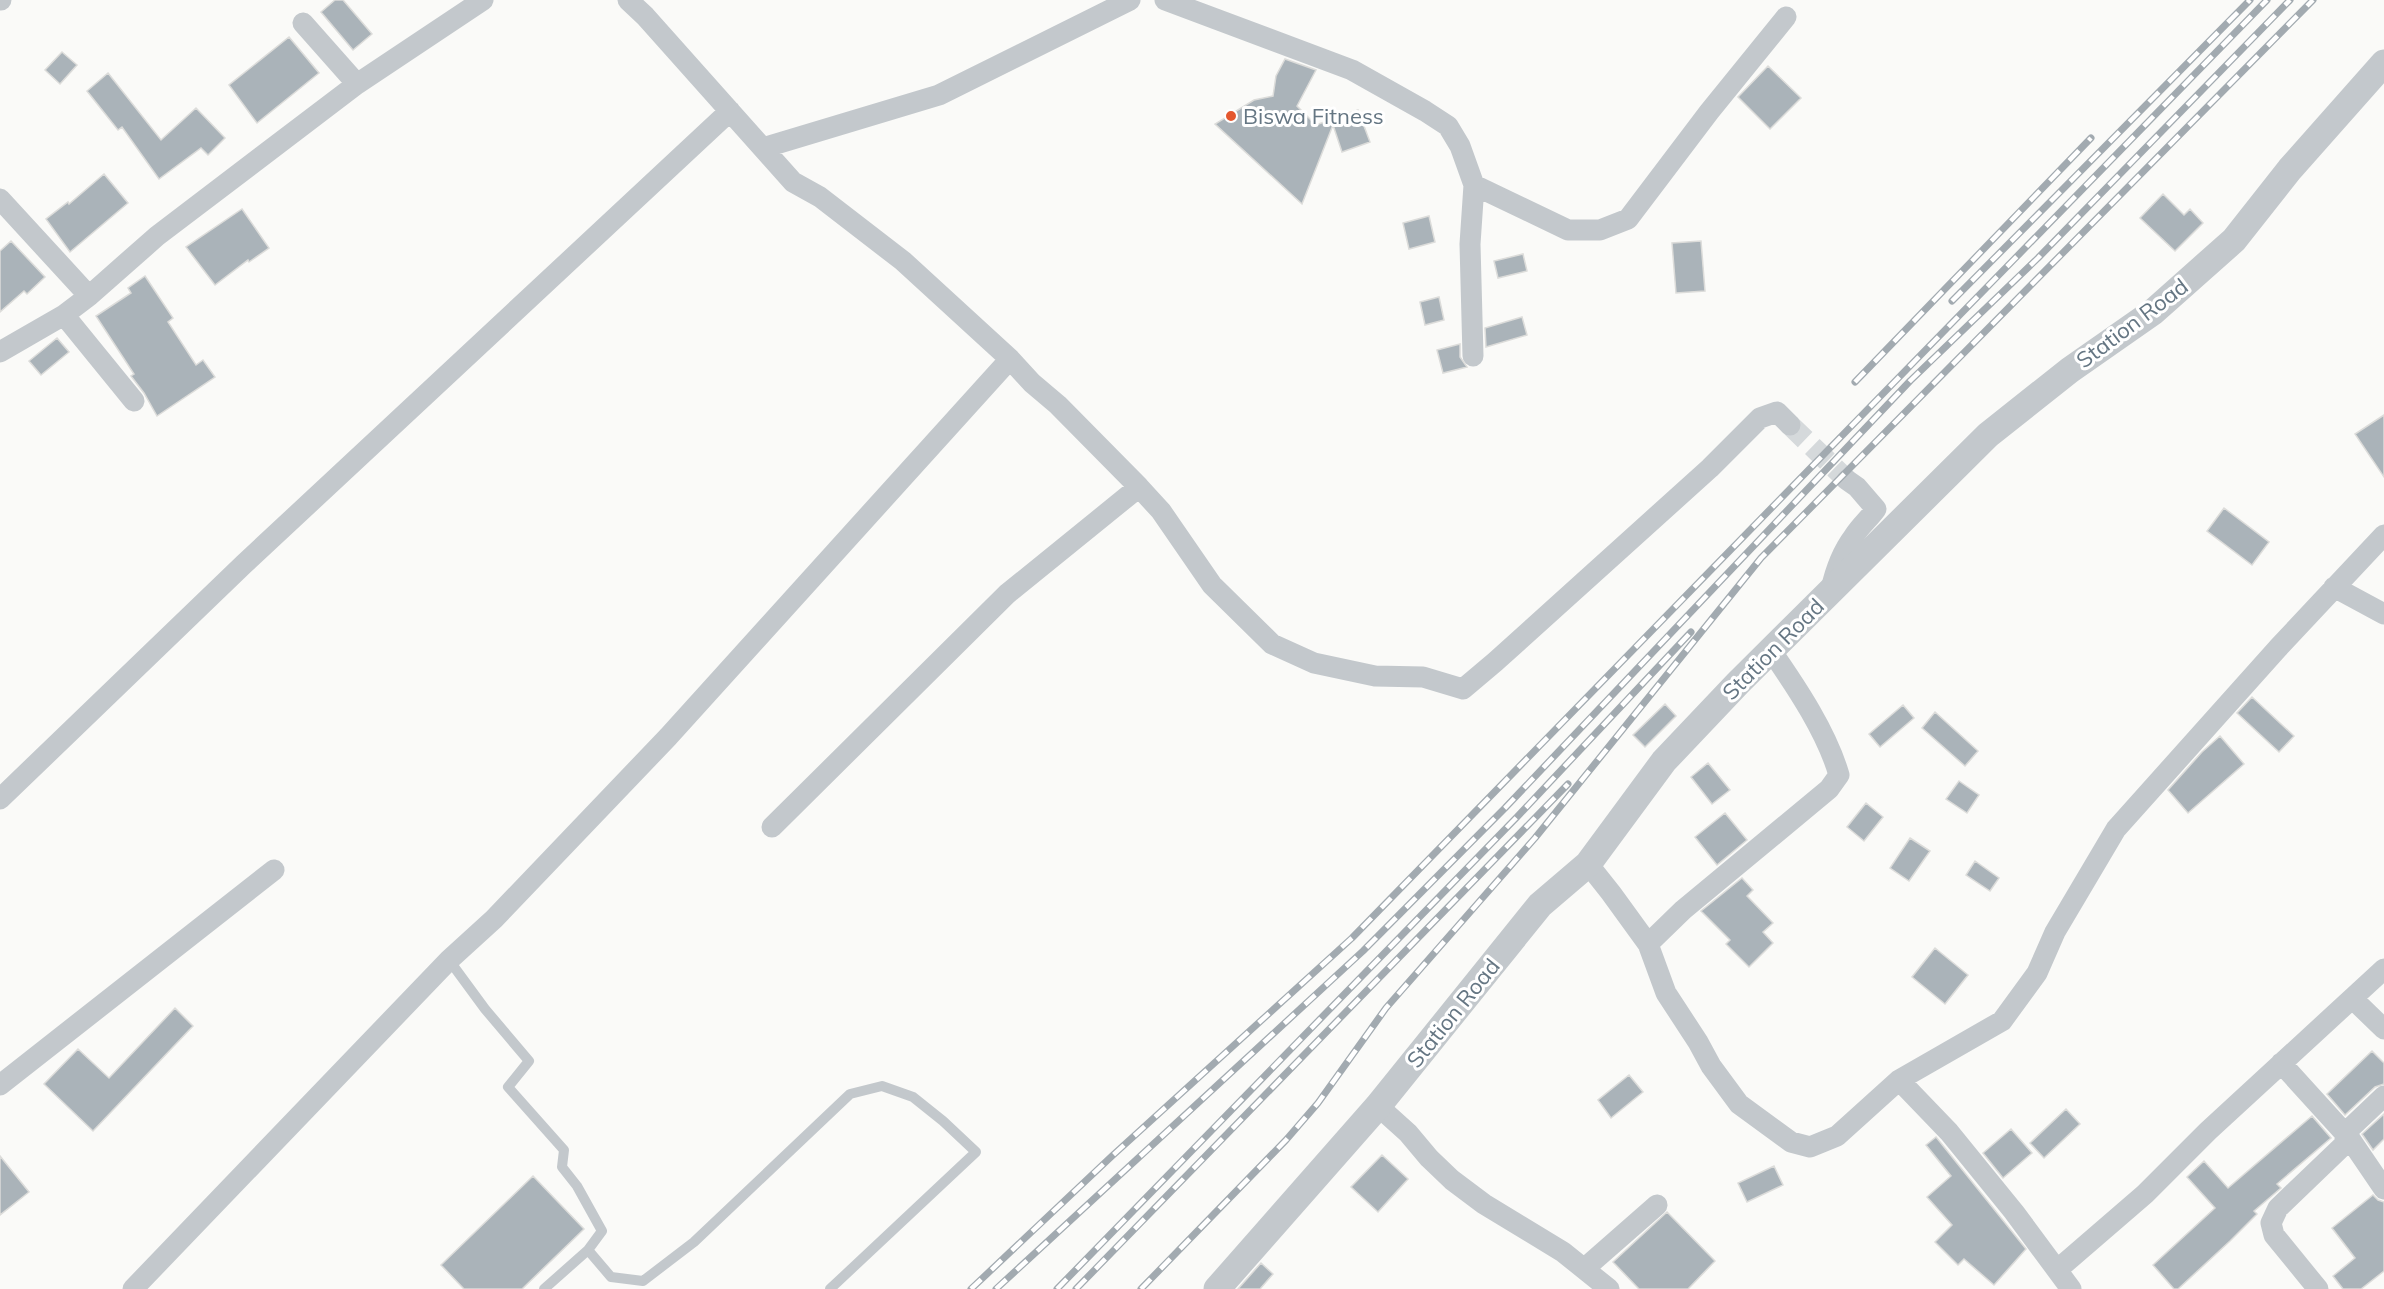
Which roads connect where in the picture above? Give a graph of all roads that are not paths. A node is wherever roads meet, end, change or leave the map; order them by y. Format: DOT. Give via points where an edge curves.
graph roads {
  1 [pos="483,0"];
  2 [pos="628,0"];
  3 [pos="1164,0"];
  4 [pos="1122,3"];
  5 [pos="1786,17"];
  6 [pos="303,23"];
  7 [pos="2384,63"];
  8 [pos="357,84"];
  9 [pos="730,111"];
  10 [pos="763,148"];
  11 [pos="1474,185"];
  12 [pos="0,199"];
  13 [pos="89,296"];
  14 [pos="64,315"];
  15 [pos="0,351"];
  16 [pos="1473,356"];
  17 [pos="1010,358"];
  18 [pos="134,401"];
  19 [pos="1790,425"];
  20 [pos="1847,480"];
  21 [pos="1140,487"];
  22 [pos="2384,535"];
  23 [pos="2334,587"];
  24 [pos="1831,590"];
  25 [pos="2384,614"];
  26 [pos="1772,651"];
  27 [pos="0,799"];
  28 [pos="772,827"];
  29 [pos="1588,864"];
  30 [pos="274,870"];
  31 [pos="1648,944"];
  32 [pos="449,960"];
  33 [pos="2384,969"];
  34 [pos="2352,999"];
  35 [pos="2384,1029"];
  36 [pos="2281,1063"];
  37 [pos="1899,1080"];
  38 [pos="0,1085"];
  39 [pos="2384,1096"];
  40 [pos="1378,1106"];
  41 [pos="2347,1136"];
  42 [pos="2384,1189"];
  43 [pos="1658,1205"];
  44 [pos="588,1250"];
  45 [pos="1584,1269"];
  46 [pos="2057,1270"];
  47 [pos="134,1289"];
  48 [pos="544,1289"];
  49 [pos="830,1289"];
  50 [pos="1217,1289"];
  51 [pos="1610,1289"];
  52 [pos="2071,1289"];
  53 [pos="2318,1289"];
  1 -- 8 [label="street"];
  2 -- 9 [label="street"];
  3 -- 11 [label="street" via="1352,70 1425,111 1448,126"];
  4 -- 10 [label="street" via="939,95"];
  5 -- 11 [label="street" via="1628,219 1600,230 1568,230"];
  6 -- 8 [label="street"];
  7 -- 24 [label="street, Station Road" via="2290,169 2234,240 2152,312 1988,435"];
  8 -- 13 [label="street" via="157,236"];
  9 -- 10 [label="street"];
  9 -- 27 [label="street" via="244,564"];
  10 -- 17 [label="street" via="793,182 820,197 903,261"];
  11 -- 16 [label="street" via="1470,244"];
  12 -- 13 [label="street"];
  13 -- 14 [label="street"];
  14 -- 15 [label="street"];
  14 -- 18 [label="street"];
  17 -- 21 [label="street"];
  17 -- 32 [label="street" via="668,737 495,919"];
  19 -- 21 [label="street" via="1777,412 1760,418 1710,468 1463,688 1424,677 1375,676 1314,663 1272,644 1212,585"];
  20 -- 24 [label="street" via="1876,510 1854,535 1835,569"];
  21 -- 28 [label="street" via="1008,594"];
  22 -- 23 [label="street"];
  23 -- 25 [label="street"];
  23 -- 37 [label="street" via="2116,829 2055,932 2037,973 2002,1021"];
  24 -- 26 [label="street, Station Road"];
  26 -- 29 [label="street, Station Road" via="1664,761"];
  26 -- 31 [label="street" via="1796,686 1839,776 1829,789 1683,910"];
  29 -- 31 [label="street"];
  29 -- 40 [label="street, Station Road" via="1540,905"];
  30 -- 38 [label="street"];
  31 -- 37 [label="street" via="1666,993 1718,1076 1739,1104 1791,1142 1810,1147 1837,1136"];
  32 -- 44 [label="lane" via="529,1061 508,1087 564,1150 562,1167 602,1231"];
  32 -- 47 [label="street"];
  33 -- 34 [label="street"];
  34 -- 35 [label="street"];
  34 -- 36 [label="street"];
  36 -- 41 [label="street"];
  36 -- 46 [label="street" via="2145,1194"];
  37 -- 46 [label="street" via="1949,1132"];
  39 -- 41 [label="street"];
  40 -- 45 [label="street" via="1452,1180"];
  40 -- 50 [label="street, Station Road"];
  41 -- 42 [label="street"];
  41 -- 53 [label="street" via="2278,1208 2271,1223 2274,1235"];
  43 -- 45 [label="street"];
  44 -- 48 [label="lane"];
  44 -- 49 [label="lane" via="611,1277 643,1281 694,1242 850,1094 882,1086 913,1097 976,1152"];
  45 -- 51 [label="street"];
  46 -- 52 [label="street"];
}
